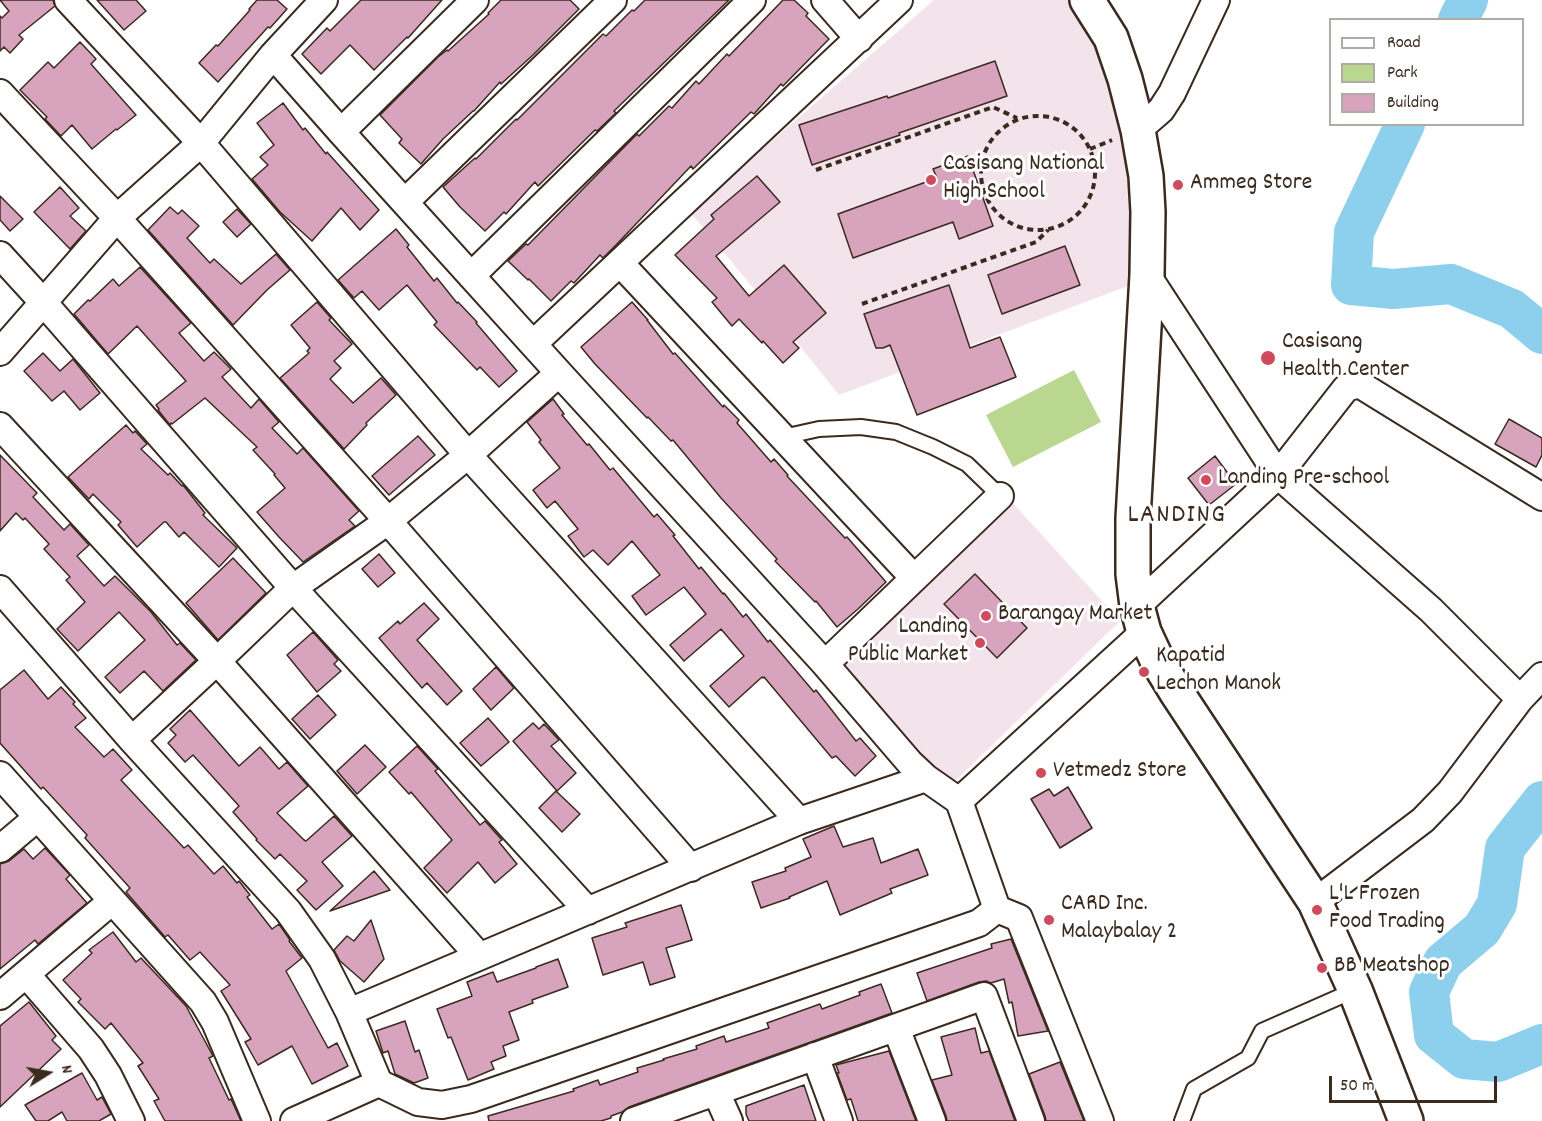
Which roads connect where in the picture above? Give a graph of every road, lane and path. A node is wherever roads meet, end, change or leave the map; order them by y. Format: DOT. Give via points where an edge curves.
graph roads {
  1 [pos="68,0"];
  2 [pos="324,0"];
  3 [pos="475,0"];
  4 [pos="613,0"];
  5 [pos="752,0"];
  6 [pos="825,0"];
  7 [pos="900,0"];
  8 [pos="1216,0"];
  9 [pos="1092,2"];
  10 [pos="859,39"];
  11 [pos="273,55"];
  12 [pos="0,93"];
  13 [pos="1018,119"];
  14 [pos="1138,130"];
  15 [pos="341,132"];
  16 [pos="201,143"];
  17 [pos="816,170"];
  18 [pos="405,202"];
  19 [pos="117,218"];
  20 [pos="1049,230"];
  21 [pos="0,255"];
  22 [pos="620,263"];
  23 [pos="1147,275"];
  24 [pos="471,276"];
  25 [pos="43,302"];
  26 [pos="862,304"];
  27 [pos="533,344"];
  28 [pos="0,352"];
  29 [pos="559,373"];
  30 [pos="0,426"];
  31 [pos="783,437"];
  32 [pos="468,455"];
  33 [pos="1278,475"];
  34 [pos="1000,496"];
  35 [pos="1542,497"];
  36 [pos="388,521"];
  37 [pos="914,578"];
  38 [pos="293,588"];
  39 [pos="0,589"];
  40 [pos="1140,619"];
  41 [pos="216,661"];
  42 [pos="825,664"];
  43 [pos="1542,676"];
  44 [pos="1520,699"];
  45 [pos="132,740"];
  46 [pos="0,775"];
  47 [pos="926,778"];
  48 [pos="959,801"];
  49 [pos="38,817"];
  50 [pos="799,821"];
  51 [pos="0,849"];
  52 [pos="691,868"];
  53 [pos="112,901"];
  54 [pos="1315,902"];
  55 [pos="997,909"];
  56 [pos="588,911"];
  57 [pos="479,956"];
  58 [pos="26,974"];
  59 [pos="1355,990"];
  60 [pos="0,996"];
  61 [pos="349,1012"];
  62 [pos="896,1028"];
  63 [pos="815,1056"];
  64 [pos="379,1083"];
  65 [pos="717,1092"];
  66 [pos="131,1121"];
  67 [pos="257,1121"];
  68 [pos="294,1121"];
  69 [pos="634,1121"];
  70 [pos="729,1121"];
  71 [pos="839,1121"];
  72 [pos="932,1121"];
  73 [pos="1031,1121"];
  74 [pos="1100,1121"];
  75 [pos="1182,1121"];
  76 [pos="1406,1121"];
  1 -- 16 [label="street"];
  2 -- 11 [label="street"];
  3 -- 15 [label="street"];
  4 -- 18 [label="street"];
  5 -- 24 [label="street"];
  6 -- 10 [label="street"];
  7 -- 10 [label="street"];
  8 -- 14 [label="street" via="1172,93 1161,110"];
  9 -- 14 [label="main road" via="1111,38"];
  10 -- 22 [label="street"];
  11 -- 15 [label="street"];
  11 -- 16 [label="street"];
  12 -- 19 [label="street"];
  13 -- 17 [label="path" via="993,107"];
  13 -- 20 [label="path" via="991,139 983,154 983,188 1001,217 1016,226"];
  13 -- 20 [label="path" via="1035,115 1068,123 1081,134 1095,165 1095,183 1089,199 1065,224"];
  14 -- 23 [label="main road" via="1146,176"];
  15 -- 18 [label="street"];
  16 -- 19 [label="street"];
  16 -- 32 [label="street"];
  18 -- 24 [label="street"];
  19 -- 25 [label="street"];
  19 -- 36 [label="street"];
  20 -- 26 [label="path" via="1036,242"];
  21 -- 25 [label="street"];
  22 -- 27 [label="street"];
  22 -- 31 [label="street"];
  23 -- 33 [label="street"];
  23 -- 40 [label="main road" via="1133,518 1133,574"];
  24 -- 27 [label="street"];
  25 -- 28 [label="street"];
  25 -- 38 [label="street"];
  27 -- 29 [label="street"];
  29 -- 32 [label="street"];
  29 -- 42 [label="street"];
  30 -- 41 [label="street"];
  31 -- 34 [label="lane" via="819,429 861,427 896,432 967,464"];
  31 -- 37 [label="street"];
  32 -- 36 [label="street"];
  32 -- 50 [label="street"];
  33 -- 35 [label="street" via="1346,388 1359,384"];
  33 -- 40 [label="street"];
  33 -- 44 [label="street" via="1431,610"];
  34 -- 37 [label="street"];
  36 -- 38 [label="street"];
  36 -- 52 [label="street"];
  37 -- 42 [label="street"];
  38 -- 41 [label="street"];
  38 -- 56 [label="street"];
  39 -- 45 [label="street"];
  40 -- 48 [label="street"];
  40 -- 54 [label="main road" via="1158,662 1177,693"];
  41 -- 45 [label="street"];
  41 -- 57 [label="street"];
  42 -- 47 [label="street"];
  43 -- 44 [label="street"];
  44 -- 54 [label="street" via="1450,792 1423,820"];
  45 -- 61 [label="street" via="288,911 321,959"];
  46 -- 49 [label="street"];
  47 -- 48 [label="street"];
  47 -- 50 [label="street"];
  48 -- 55 [label="street"];
  49 -- 51 [label="street"];
  49 -- 53 [label="street"];
  50 -- 52 [label="street"];
  52 -- 56 [label="street"];
  53 -- 58 [label="street"];
  53 -- 67 [label="street" via="203,1002"];
  54 -- 59 [label="main road"];
  55 -- 64 [label="street" via="979,923 471,1099 442,1105 418,1102"];
  55 -- 74 [label="street" via="1019,918"];
  56 -- 57 [label="street"];
  57 -- 61 [label="street"];
  58 -- 60 [label="street"];
  58 -- 66 [label="street" via="91,1049"];
  59 -- 75 [label="lane" via="1262,1031 1248,1058 1194,1089"];
  59 -- 76 [label="main road"];
  61 -- 64 [label="street"];
  62 -- 63 [label="street"];
  62 -- 72 [label="street"];
  62 -- 73 [label="street" via="984,996"];
  63 -- 65 [label="street"];
  63 -- 71 [label="street"];
  64 -- 68 [label="street"];
  65 -- 69 [label="street"];
  65 -- 70 [label="street"];
}
